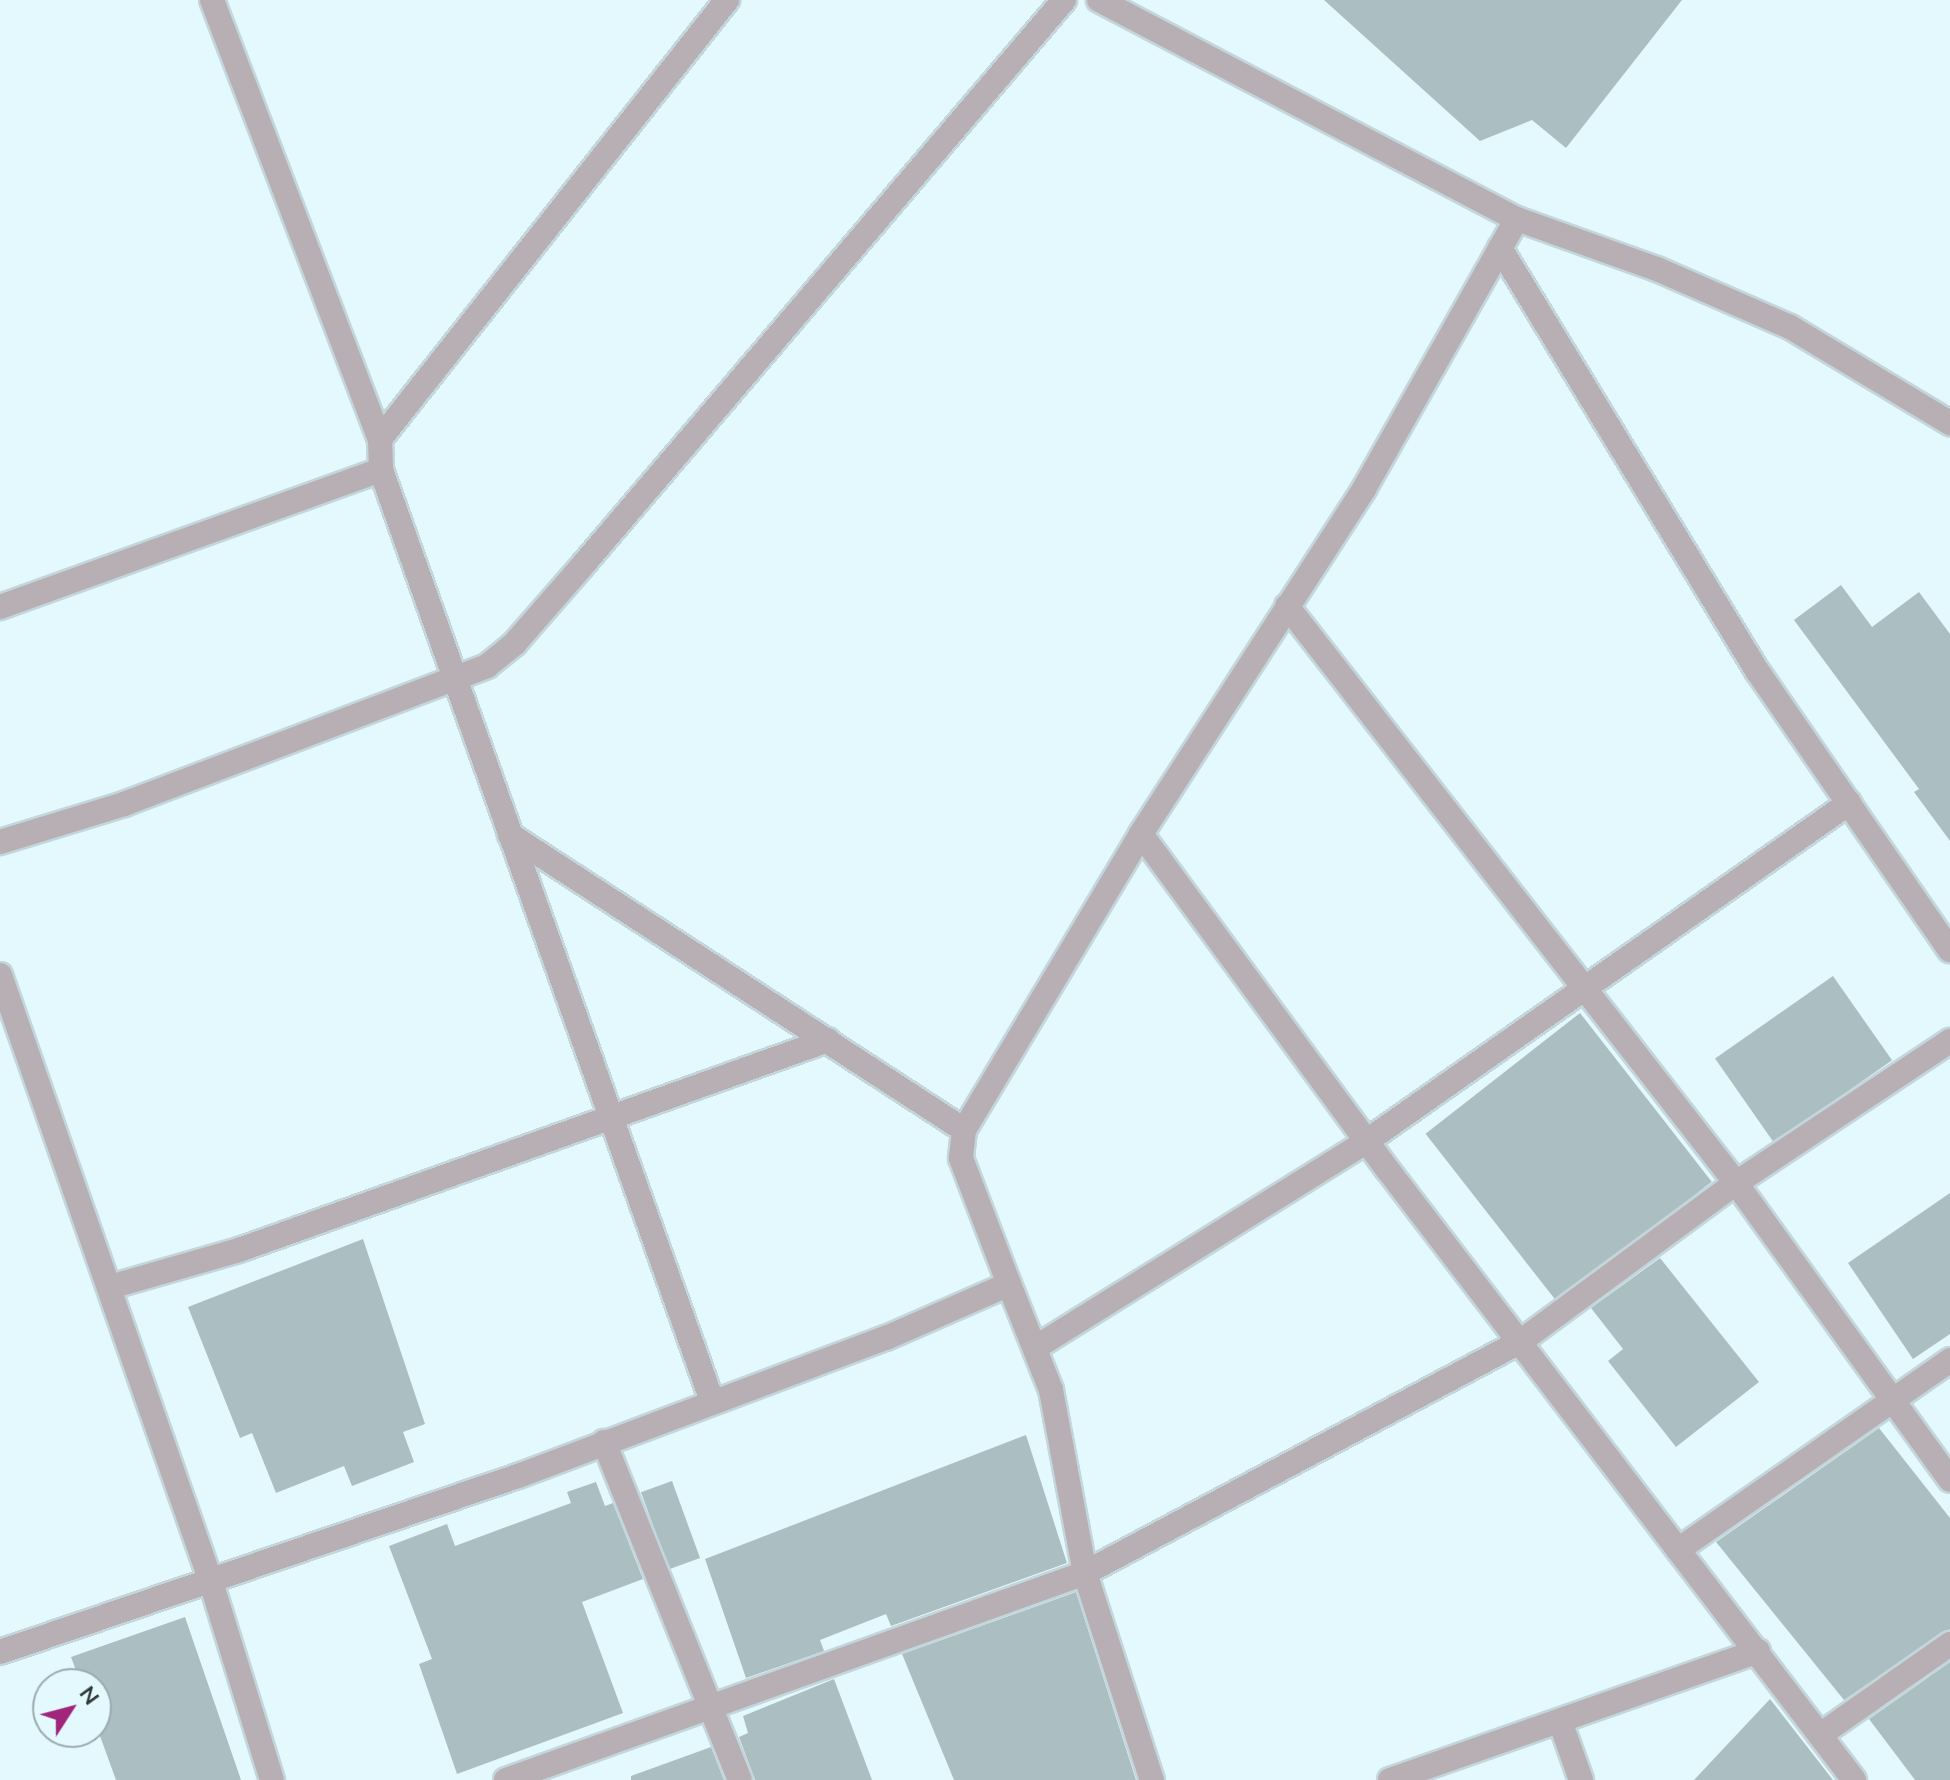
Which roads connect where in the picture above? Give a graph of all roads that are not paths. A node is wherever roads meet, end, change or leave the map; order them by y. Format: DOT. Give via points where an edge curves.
graph roads {
  1 [pos="212,0"];
  2 [pos="727,0"];
  3 [pos="1064,0"];
  4 [pos="1099,0"];
  5 [pos="1517,219"];
  6 [pos="1500,248"];
  7 [pos="1950,423"];
  8 [pos="380,439"];
  9 [pos="381,470"];
  10 [pos="1287,606"];
  11 [pos="0,607"];
  12 [pos="457,682"];
  13 [pos="1849,803"];
  14 [pos="1141,834"];
  15 [pos="510,835"];
  16 [pos="0,842"];
  17 [pos="1950,950"];
  18 [pos="0,975"];
  19 [pos="1585,990"];
  20 [pos="828,1040"];
  21 [pos="1950,1041"];
  22 [pos="609,1122"];
  23 [pos="964,1130"];
  24 [pos="1367,1141"];
  25 [pos="1736,1183"];
  26 [pos="1009,1284"];
  27 [pos="110,1287"];
  28 [pos="1520,1342"];
  29 [pos="1038,1346"];
  30 [pos="1950,1360"];
  31 [pos="1889,1400"];
  32 [pos="712,1401"];
  33 [pos="604,1442"];
  34 [pos="1950,1480"];
  35 [pos="1678,1550"];
  36 [pos="1085,1573"];
  37 [pos="211,1582"];
  38 [pos="1950,1644"];
  39 [pos="1758,1651"];
  40 [pos="0,1652"];
  41 [pos="710,1707"];
  42 [pos="1560,1721"];
  43 [pos="1820,1735"];
  44 [pos="272,1780"];
  45 [pos="506,1780"];
  46 [pos="740,1780"];
  47 [pos="1152,1780"];
  48 [pos="1390,1780"];
  49 [pos="1581,1780"];
  50 [pos="1854,1780"];
  1 -- 8 [label="street"];
  2 -- 8 [label="street"];
  3 -- 12 [label="street" via="515,643"];
  4 -- 5 [label="street"];
  5 -- 6 [label="street"];
  5 -- 7 [label="street" via="1657,269 1790,327"];
  6 -- 10 [label="street" via="1364,489"];
  6 -- 13 [label="street" via="1758,672"];
  8 -- 9 [label="street"];
  9 -- 11 [label="street"];
  9 -- 12 [label="street"];
  10 -- 14 [label="street"];
  10 -- 19 [label="street"];
  12 -- 15 [label="street"];
  12 -- 16 [label="street" via="124,804"];
  13 -- 17 [label="street"];
  13 -- 19 [label="street"];
  14 -- 23 [label="street"];
  14 -- 24 [label="street"];
  15 -- 20 [label="street"];
  15 -- 22 [label="street"];
  18 -- 27 [label="street"];
  19 -- 24 [label="street"];
  19 -- 25 [label="street"];
  20 -- 22 [label="street"];
  20 -- 23 [label="street"];
  21 -- 25 [label="street"];
  22 -- 27 [label="street" via="239,1250"];
  22 -- 32 [label="street"];
  23 -- 26 [label="street" via="961,1158"];
  24 -- 28 [label="street"];
  24 -- 29 [label="street"];
  25 -- 28 [label="street"];
  25 -- 31 [label="street"];
  26 -- 29 [label="street"];
  26 -- 32 [label="street" via="886,1338"];
  27 -- 37 [label="street"];
  28 -- 35 [label="street"];
  28 -- 36 [label="street"];
  29 -- 36 [label="street"];
  30 -- 31 [label="street"];
  31 -- 34 [label="street"];
  31 -- 35 [label="street"];
  32 -- 33 [label="street"];
  33 -- 37 [label="street"];
  33 -- 41 [label="street"];
  35 -- 39 [label="street"];
  36 -- 41 [label="street"];
  36 -- 47 [label="street"];
  37 -- 40 [label="street"];
  37 -- 44 [label="street"];
  38 -- 43 [label="street"];
  39 -- 42 [label="street"];
  39 -- 43 [label="street"];
  41 -- 45 [label="street"];
  41 -- 46 [label="street"];
  42 -- 48 [label="street"];
  42 -- 49 [label="street"];
  43 -- 50 [label="street"];
}
